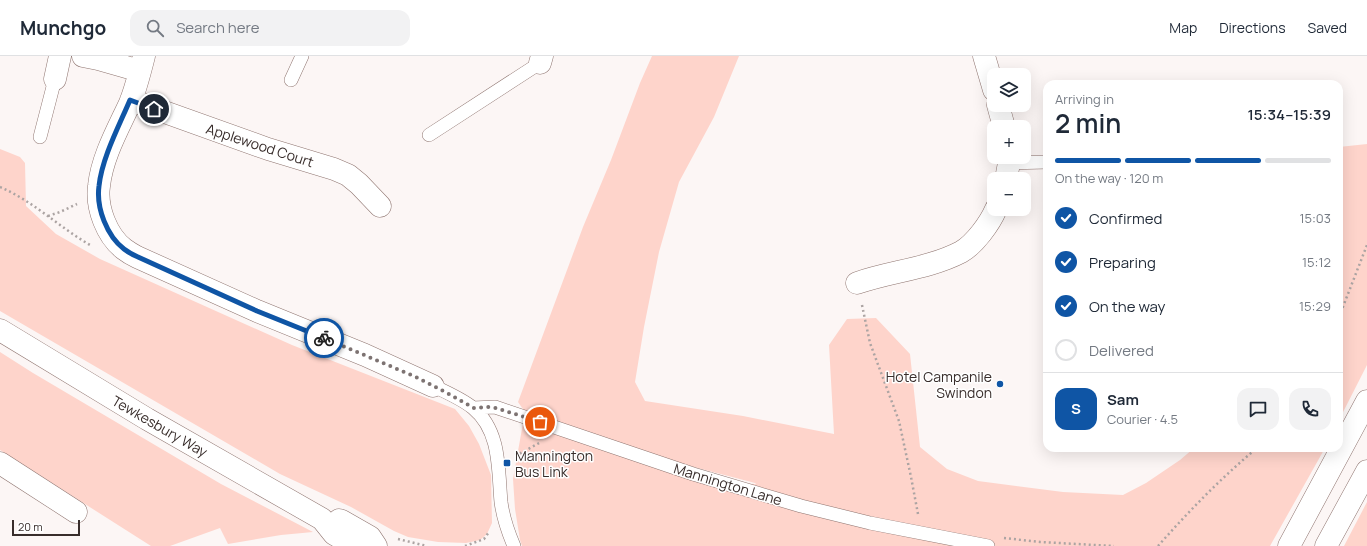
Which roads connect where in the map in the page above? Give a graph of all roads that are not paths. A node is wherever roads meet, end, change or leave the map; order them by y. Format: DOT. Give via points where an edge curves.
graph roads {
  1 [pos="60,56"];
  2 [pos="83,56"];
  3 [pos="302,56"];
  4 [pos="984,56"];
  5 [pos="541,59"];
  6 [pos="142,64"];
  7 [pos="988,68"];
  8 [pos="55,79"];
  9 [pos="291,80"];
  10 [pos="130,100"];
  11 [pos="429,135"];
  12 [pos="40,137"];
  13 [pos="1043,162"];
  14 [pos="1008,166"];
  15 [pos="380,206"];
  16 [pos="992,216"];
  17 [pos="857,282"];
  18 [pos="0,330"];
  19 [pos="433,386"];
  20 [pos="1367,401"];
  21 [pos="474,408"];
  22 [pos="1343,447"];
  23 [pos="1340,452"];
  24 [pos="0,463"];
  25 [pos="1367,472"];
  26 [pos="76,512"];
  27 [pos="322,519"];
  28 [pos="355,546"];
  29 [pos="376,546"];
  30 [pos="514,546"];
  31 [pos="988,546"];
  32 [pos="1289,546"];
  33 [pos="1326,546"];
  1 -- 8 [label="street"];
  2 -- 6 [label="street, Mannington Lane"];
  3 -- 9 [label="lane"];
  4 -- 7 [label="street"];
  5 -- 11 [label="lane"];
  6 -- 10 [label="street, Mannington Lane"];
  8 -- 12 [label="lane"];
  10 -- 15 [label="street, Applewood Court" via="268,149 334,169 348,175"];
  10 -- 19 [label="street, Mannington Lane" via="105,163 99,186 104,221 124,249 257,311"];
  13 -- 14 [label="lane"];
  16 -- 17 [label="street" via="976,240 962,251 922,267"];
  18 -- 27 [label="street, Tewkesbury Way" via="147,420"];
  19 -- 21 [label="lane, Mannington Lane"];
  20 -- 22 [label="street"];
  21 -- 30 [label="lane, Mannington Lane" via="489,427 493,437 504,519"];
  21 -- 31 [label="lane, Mannington Lane" via="496,408 693,474 801,506 870,523"];
  23 -- 32 [label="street"];
  24 -- 26 [label="street"];
  25 -- 33 [label="street"];
  27 -- 28 [label="street, Tewkesbury Way" via="334,534"];
  27 -- 29 [label="street, Tewkesbury Way" via="342,521 370,537"];
}
